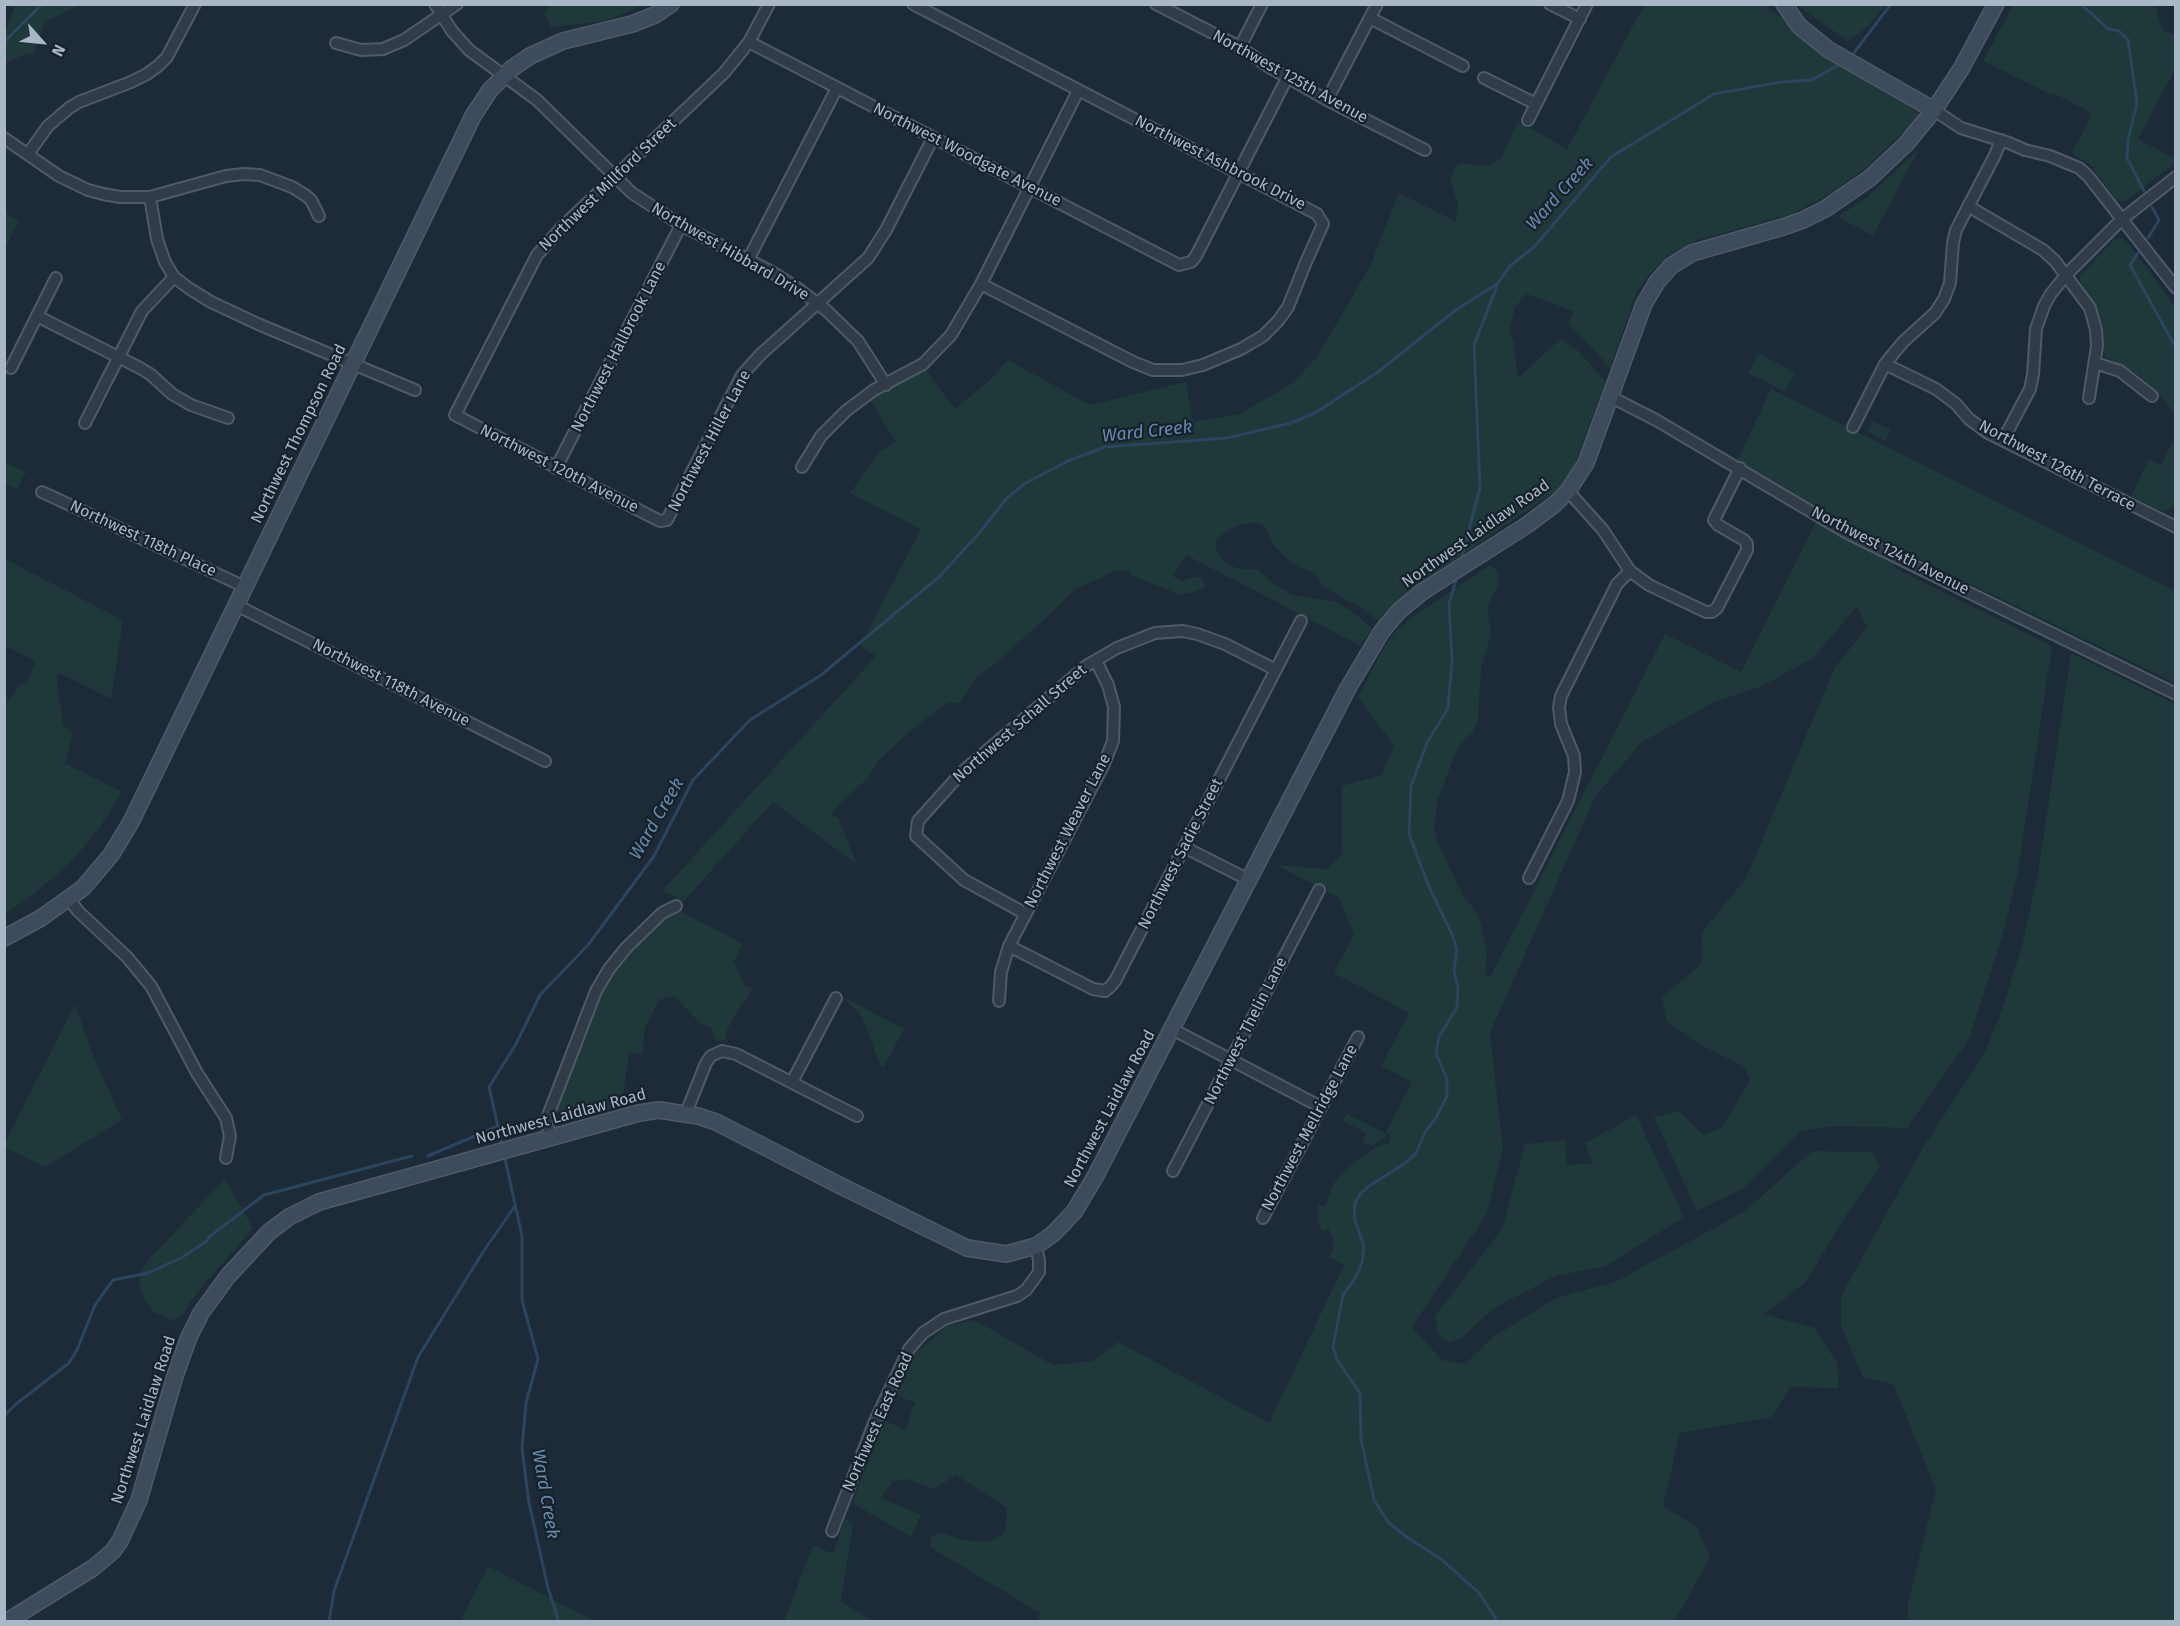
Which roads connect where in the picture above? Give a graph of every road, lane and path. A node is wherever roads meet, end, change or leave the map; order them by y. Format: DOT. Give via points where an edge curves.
graph roads {
  1 [pos="195,4"];
  2 [pos="435,4"];
  3 [pos="457,4"];
  4 [pos="671,4"];
  5 [pos="769,4"];
  6 [pos="913,4"];
  7 [pos="1156,4"];
  8 [pos="1262,4"];
  9 [pos="1377,4"];
  10 [pos="1550,4"];
  11 [pos="1587,4"];
  12 [pos="1784,4"];
  13 [pos="1996,4"];
  14 [pos="441,16"];
  15 [pos="1370,18"];
  16 [pos="1580,19"];
  17 [pos="749,42"];
  18 [pos="336,43"];
  19 [pos="1240,47"];
  20 [pos="1463,66"];
  21 [pos="504,76"];
  22 [pos="1287,78"];
  23 [pos="1484,78"];
  24 [pos="837,88"];
  25 [pos="1078,91"];
  26 [pos="1328,100"];
  27 [pos="1536,104"];
  28 [pos="1934,110"];
  29 [pos="1528,120"];
  30 [pos="4,138"];
  31 [pos="933,138"];
  32 [pos="2001,140"];
  33 [pos="1425,150"];
  34 [pos="28,154"];
  35 [pos="1238,173"];
  36 [pos="615,177"];
  37 [pos="2175,177"];
  38 [pos="1029,186"];
  39 [pos="150,197"];
  40 [pos="1968,206"];
  41 [pos="320,216"];
  42 [pos="2121,220"];
  43 [pos="681,225"];
  44 [pos="748,260"];
  45 [pos="2066,275"];
  46 [pos="174,277"];
  47 [pos="56,278"];
  48 [pos="981,284"];
  49 [pos="2175,288"];
  50 [pos="818,303"];
  51 [pos="37,316"];
  52 [pos="119,358"];
  53 [pos="2095,363"];
  54 [pos="354,364"];
  55 [pos="1885,364"];
  56 [pos="11,368"];
  57 [pos="885,385"];
  58 [pos="415,390"];
  59 [pos="2152,396"];
  60 [pos="1611,397"];
  61 [pos="2089,398"];
  62 [pos="455,415"];
  63 [pos="228,418"];
  64 [pos="85,423"];
  65 [pos="1853,427"];
  66 [pos="2003,441"];
  67 [pos="802,467"];
  68 [pos="556,468"];
  69 [pos="1740,468"];
  70 [pos="1568,491"];
  71 [pos="42,492"];
  72 [pos="664,521"];
  73 [pos="2174,523"];
  74 [pos="1630,571"];
  75 [pos="245,587"];
  76 [pos="236,605"];
  77 [pos="1302,621"];
  78 [pos="1096,660"];
  79 [pos="1276,670"];
  80 [pos="2175,693"];
  81 [pos="545,761"];
  82 [pos="1185,847"];
  83 [pos="1529,878"];
  84 [pos="1249,880"];
  85 [pos="1319,890"];
  86 [pos="69,899"];
  87 [pos="676,906"];
  88 [pos="1026,914"];
  89 [pos="4,938"];
  90 [pos="1009,946"];
  91 [pos="836,998"];
  92 [pos="999,1001"];
  93 [pos="1172,1029"];
  94 [pos="1358,1037"];
  95 [pos="1231,1060"];
  96 [pos="792,1082"];
  97 [pos="1321,1107"];
  98 [pos="686,1113"];
  99 [pos="857,1116"];
  100 [pos="552,1137"];
  101 [pos="226,1158"];
  102 [pos="1173,1172"];
  103 [pos="1263,1218"];
  104 [pos="1036,1246"];
  105 [pos="832,1531"];
  106 [pos="6,1622"];
  1 -- 34 [label="street" via="167,57 158,66 69,108 48,126"];
  2 -- 14 [label="street, Northwest Hibbard Drive"];
  3 -- 14 [label="street"];
  4 -- 21 [label="street, Northwest Thompson Road" via="633,24 563,41 520,62"];
  5 -- 17 [label="street, Northwest Millford Street"];
  6 -- 25 [label="street, Northwest Ashbrook Drive"];
  7 -- 19 [label="street, Northwest 125th Avenue"];
  8 -- 19 [label="street"];
  9 -- 15 [label="street"];
  10 -- 16 [label="street"];
  11 -- 16 [label="street"];
  12 -- 28 [label="street" via="1818,42"];
  13 -- 28 [label="street, Northwest Laidlaw Road"];
  14 -- 18 [label="street" via="383,49 361,50"];
  14 -- 21 [label="street, Northwest Hibbard Drive" via="469,50"];
  15 -- 20 [label="street"];
  15 -- 26 [label="street"];
  16 -- 27 [label="street"];
  17 -- 24 [label="street, Northwest Woodgate Avenue"];
  17 -- 36 [label="street, Northwest Millford Street" via="724,73"];
  19 -- 22 [label="street, Northwest 125th Avenue"];
  21 -- 36 [label="street, Northwest Hibbard Drive" via="551,113"];
  21 -- 54 [label="street, Northwest Thompson Road" via="472,116"];
  22 -- 26 [label="street, Northwest 125th Avenue"];
  22 -- 35 [label="street"];
  23 -- 27 [label="street"];
  24 -- 31 [label="street, Northwest Woodgate Avenue"];
  24 -- 44 [label="street"];
  25 -- 35 [label="street, Northwest Ashbrook Drive"];
  25 -- 38 [label="street"];
  26 -- 33 [label="street, Northwest 125th Avenue"];
  27 -- 29 [label="street"];
  28 -- 32 [label="street" via="1960,128"];
  28 -- 60 [label="street, Northwest Laidlaw Road" via="1884,165 1825,209 1783,228 1692,253 1671,266 1644,304"];
  30 -- 34 [label="street"];
  31 -- 38 [label="street, Northwest Woodgate Avenue"];
  31 -- 50 [label="street, Northwest Hiller Lane" via="874,250"];
  32 -- 40 [label="street"];
  32 -- 42 [label="street" via="2079,168"];
  34 -- 39 [label="street" via="88,190 120,197"];
  35 -- 38 [label="street, Northwest Woodgate Avenue" via="1196,256 1186,264 1176,264"];
  35 -- 48 [label="street, Northwest Ashbrook Drive" via="1317,214 1323,224 1288,307 1263,336 1231,353 1182,370 1153,370"];
  36 -- 43 [label="street, Northwest Hibbard Drive"];
  36 -- 62 [label="street, Northwest Millford Street" via="537,255"];
  37 -- 42 [label="street"];
  38 -- 48 [label="street"];
  39 -- 41 [label="street" via="226,176 260,175 305,195"];
  39 -- 46 [label="street" via="157,239"];
  40 -- 45 [label="street" via="2043,250"];
  40 -- 55 [label="street" via="1955,237 1950,283 1944,299"];
  42 -- 45 [label="street"];
  42 -- 49 [label="street"];
  43 -- 44 [label="street, Northwest Hibbard Drive"];
  43 -- 68 [label="street, Northwest Hallbrook Lane"];
  44 -- 50 [label="street, Northwest Hibbard Drive"];
  45 -- 53 [label="street" via="2090,308 2096,330"];
  45 -- 66 [label="street" via="2044,306 2036,328 2032,383"];
  46 -- 52 [label="street" via="142,311"];
  46 -- 54 [label="street" via="211,302"];
  47 -- 51 [label="street"];
  48 -- 57 [label="street" via="937,352"];
  50 -- 57 [label="street, Northwest Hibbard Drive" via="858,341"];
  50 -- 72 [label="street, Northwest Hiller Lane" via="742,375"];
  51 -- 52 [label="street"];
  51 -- 56 [label="street"];
  52 -- 63 [label="street" via="150,374 190,405"];
  52 -- 64 [label="street"];
  53 -- 59 [label="street" via="2120,371"];
  53 -- 61 [label="street"];
  54 -- 58 [label="street"];
  54 -- 75 [label="street, Northwest Thompson Road"];
  55 -- 65 [label="street"];
  55 -- 66 [label="street, Northwest 126th Terrace" via="1936,389 1979,427"];
  57 -- 67 [label="street" via="837,419"];
  60 -- 69 [label="street, Northwest 124th Avenue"];
  60 -- 70 [label="street, Northwest Laidlaw Road" via="1586,463"];
  62 -- 68 [label="street, Northwest 120th Avenue"];
  66 -- 73 [label="street, Northwest 126th Terrace"];
  68 -- 72 [label="street, Northwest 120th Avenue"];
  69 -- 74 [label="street" via="1714,520 1744,540 1747,550 1717,608 1706,612 1649,585"];
  69 -- 80 [label="street, Northwest 124th Avenue" via="1847,533"];
  70 -- 74 [label="street" via="1603,530"];
  70 -- 84 [label="street, Northwest Laidlaw Road" via="1532,521 1422,592 1382,631 1348,688"];
  71 -- 75 [label="street, Northwest 118th Place"];
  74 -- 83 [label="street" via="1617,584 1561,696 1561,724 1574,756 1575,772 1568,801"];
  75 -- 76 [label="street, Northwest Thompson Road"];
  76 -- 81 [label="street, Northwest 118th Avenue"];
  76 -- 86 [label="street, Northwest Thompson Road" via="131,822 102,867"];
  77 -- 79 [label="street, Northwest Sadie Street"];
  78 -- 79 [label="street, Northwest Schall Street" via="1155,633 1183,631 1211,638"];
  78 -- 88 [label="street, Northwest Weaver Lane" via="1114,707 1113,741"];
  78 -- 88 [label="street, Northwest Schall Street" via="970,764 918,821 915,831 921,842 964,880"];
  79 -- 82 [label="street, Northwest Sadie Street"];
  82 -- 84 [label="street"];
  82 -- 90 [label="street, Northwest Sadie Street" via="1115,981 1105,991 1092,989"];
  84 -- 93 [label="street, Northwest Laidlaw Road"];
  85 -- 95 [label="street, Northwest Thelin Lane"];
  86 -- 89 [label="street, Northwest Thompson Road"];
  86 -- 101 [label="street" via="151,986 226,1118 230,1136"];
  87 -- 100 [label="street" via="626,948 596,991 547,1118"];
  88 -- 90 [label="street, Northwest Weaver Lane"];
  90 -- 92 [label="street, Northwest Weaver Lane" via="1001,972"];
  91 -- 96 [label="street"];
  93 -- 95 [label="street"];
  93 -- 104 [label="street, Northwest Laidlaw Road" via="1083,1198 1062,1227"];
  94 -- 97 [label="street, Northwest Mellridge Lane"];
  95 -- 97 [label="street"];
  95 -- 102 [label="street, Northwest Thelin Lane"];
  96 -- 98 [label="street" via="722,1051 705,1063"];
  96 -- 99 [label="street"];
  97 -- 103 [label="street, Northwest Mellridge Lane"];
  98 -- 100 [label="street, Northwest Laidlaw Road" via="650,1111"];
  98 -- 104 [label="street, Northwest Laidlaw Road" via="734,1130 967,1248 1006,1254"];
  100 -- 106 [label="street, Northwest Laidlaw Road" via="319,1202 269,1232 218,1288 192,1331 136,1508 120,1541 93,1569"];
  104 -- 105 [label="street, Northwest East Road" via="1039,1272 1026,1290 944,1319 923,1333 909,1349 875,1421"];
}
